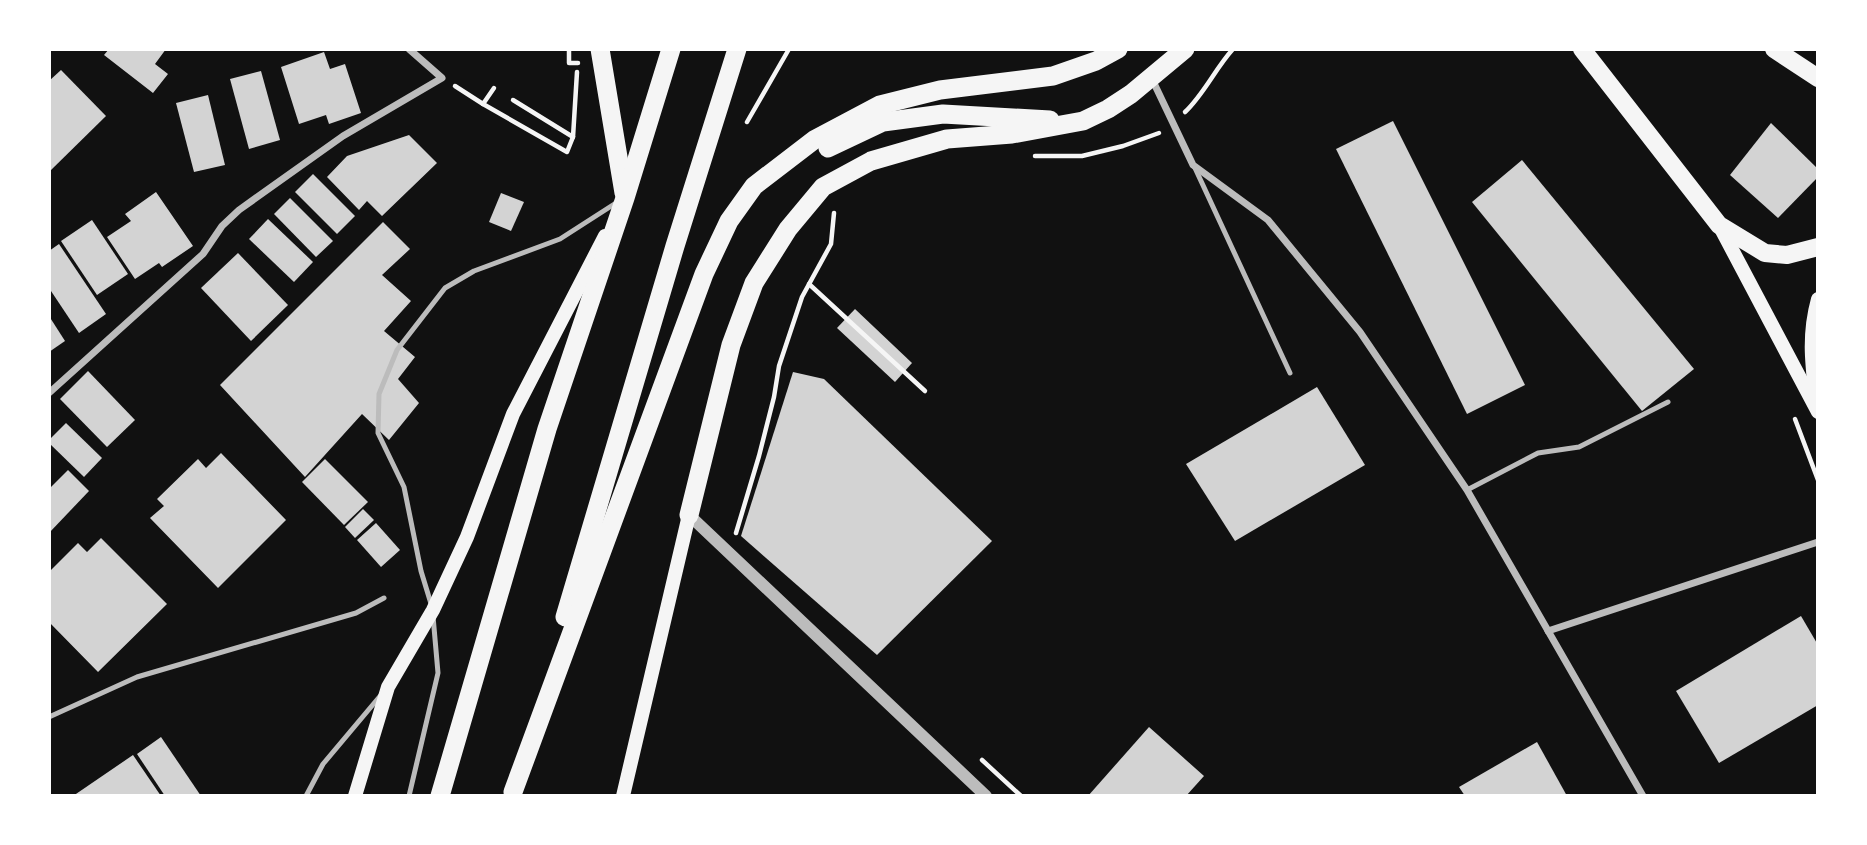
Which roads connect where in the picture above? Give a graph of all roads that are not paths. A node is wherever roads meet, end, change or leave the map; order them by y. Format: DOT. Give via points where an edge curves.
graph roads {
  1 [pos="410,49"];
  2 [pos="600,49"];
  3 [pos="671,49"];
  4 [pos="737,49"];
  5 [pos="1118,49"];
  6 [pos="1185,49"];
  7 [pos="1582,49"];
  8 [pos="1774,49"];
  9 [pos="1818,69"];
  10 [pos="1818,78"];
  11 [pos="1152,79"];
  12 [pos="1083,121"];
  13 [pos="1194,165"];
  14 [pos="625,198"];
  15 [pos="1719,225"];
  16 [pos="1818,247"];
  17 [pos="704,274"];
  18 [pos="1818,299"];
  19 [pos="1815,328"];
  20 [pos="1290,373"];
  21 [pos="49,393"];
  22 [pos="1668,402"];
  23 [pos="1817,410"];
  24 [pos="1467,490"];
  25 [pos="689,515"];
  26 [pos="1818,542"];
  27 [pos="384,598"];
  28 [pos="433,610"];
  29 [pos="1548,631"];
  30 [pos="388,687"];
  31 [pos="49,718"];
  32 [pos="512,794"];
  33 [pos="982,795"];
  34 [pos="306,796"];
  35 [pos="355,796"];
  36 [pos="409,796"];
  37 [pos="440,796"];
  38 [pos="623,796"];
  39 [pos="1643,796"];
  1 -- 21 [label="street" via="442,78 343,136 239,210 203,254"];
  2 -- 14 [label="highway"];
  3 -- 14 [label="highway"];
  4 -- 32 [label="highway"];
  5 -- 17 [label="highway" via="1053,76 940,90 880,105 825,134 754,186 729,222"];
  6 -- 11 [label="highway"];
  7 -- 15 [label="main road"];
  8 -- 9 [label="street"];
  8 -- 10 [label="main road"];
  11 -- 12 [label="highway"];
  11 -- 13 [label="street"];
  12 -- 17 [label="highway" via="943,114 883,121 807,159 745,210"];
  12 -- 25 [label="highway" via="1012,134 947,139 872,160 823,187 788,229 754,282 731,345"];
  13 -- 20 [label="lane"];
  13 -- 24 [label="street" via="1268,220 1360,332"];
  14 -- 28 [label="main road" via="513,414 467,537"];
  14 -- 28 [label="lane" via="560,239 474,271 445,288 397,350 379,394 378,433 404,486"];
  14 -- 37 [label="highway" via="547,429"];
  15 -- 16 [label="main road" via="1765,253 1787,255"];
  15 -- 23 [label="main road"];
  17 -- 32 [label="highway"];
  18 -- 19 [label="main road"];
  19 -- 23 [label="main road" via="1811,360"];
  22 -- 24 [label="lane" via="1579,447 1538,453"];
  24 -- 29 [label="street"];
  25 -- 33 [label="street"];
  25 -- 38 [label="main road"];
  26 -- 29 [label="street"];
  27 -- 31 [label="lane" via="356,613 136,677"];
  28 -- 30 [label="main road"];
  28 -- 36 [label="lane" via="438,673"];
  29 -- 39 [label="street"];
  30 -- 34 [label="lane" via="323,764"];
  30 -- 35 [label="main road"];
}
